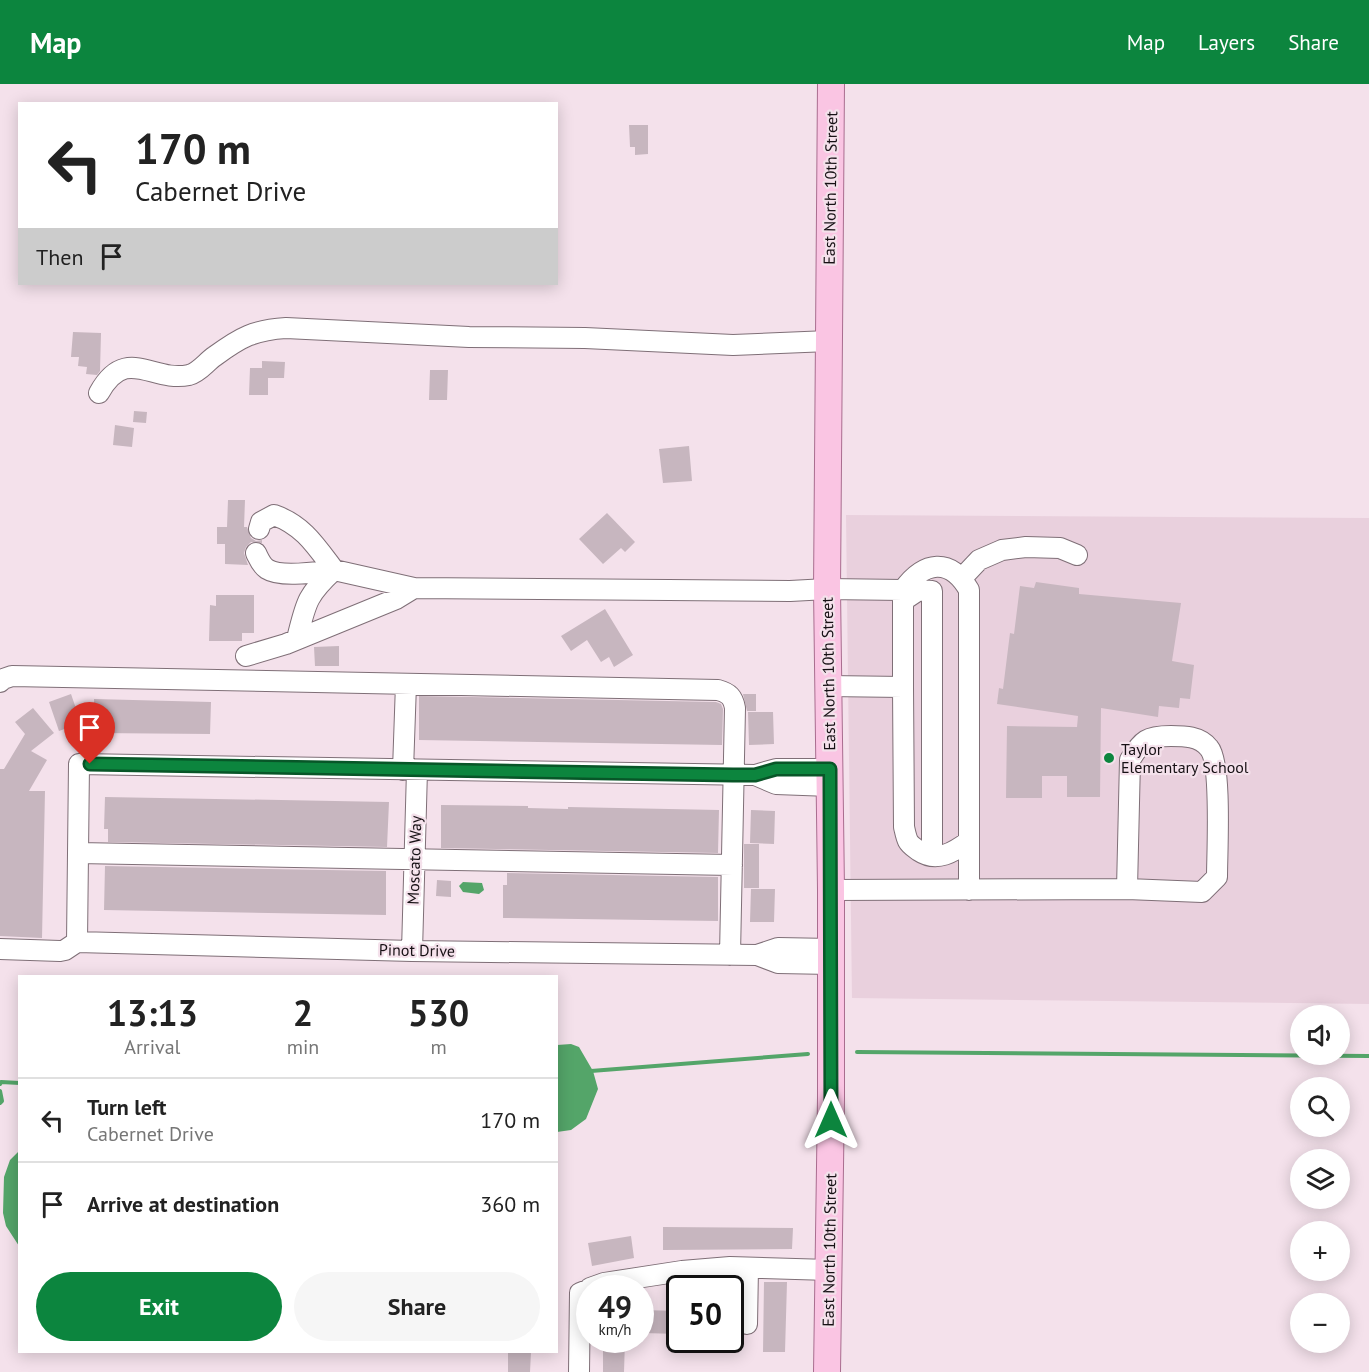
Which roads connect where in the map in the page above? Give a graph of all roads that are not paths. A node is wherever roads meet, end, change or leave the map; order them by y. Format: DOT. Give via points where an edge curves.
graph roads {
  1 [pos="831,84"];
  2 [pos="829,341"];
  3 [pos="99,393"];
  4 [pos="259,529"];
  5 [pos="256,553"];
  6 [pos="1077,555"];
  7 [pos="334,570"];
  8 [pos="962,578"];
  9 [pos="414,588"];
  10 [pos="827,589"];
  11 [pos="903,595"];
  12 [pos="297,639"];
  13 [pos="246,656"];
  14 [pos="0,682"];
  15 [pos="406,684"];
  16 [pos="828,686"];
  17 [pos="903,687"];
  18 [pos="410,770"];
  19 [pos="733,775"];
  20 [pos="830,777"];
  21 [pos="969,841"];
  22 [pos="78,853"];
  23 [pos="932,856"];
  24 [pos="414,860"];
  25 [pos="732,865"];
  26 [pos="1127,889"];
  27 [pos="831,890"];
  28 [pos="969,890"];
  29 [pos="76,942"];
  30 [pos="0,949"];
  31 [pos="412,951"];
  32 [pos="730,955"];
  33 [pos="831,957"];
  34 [pos="748,1268"];
  35 [pos="829,1270"];
  36 [pos="654,1275"];
  37 [pos="747,1324"];
  38 [pos="579,1353"];
  39 [pos="579,1372"];
  40 [pos="827,1372"];
  1 -- 2 [label="main road, East North 10th Street"];
  2 -- 3 [label="street" via="733,345 265,329 248,334 197,372 177,375 129,368 114,373"];
  2 -- 10 [label="main road, East North 10th Street"];
  4 -- 7 [label="street" via="261,522 274,515 291,520 315,543"];
  5 -- 7 [label="street" via="268,570 296,574"];
  6 -- 8 [label="street" via="1060,548 1002,550 979,560"];
  7 -- 9 [label="street"];
  7 -- 12 [label="street" via="315,588 306,604"];
  8 -- 11 [label="street" via="949,568 921,570 912,577"];
  8 -- 21 [label="street" via="969,591"];
  9 -- 10 [label="street"];
  9 -- 12 [label="street"];
  10 -- 11 [label="street"];
  10 -- 16 [label="main road, East North 10th Street"];
  11 -- 17 [label="street"];
  11 -- 23 [label="street" via="932,591"];
  12 -- 13 [label="street"];
  14 -- 15 [label="street" via="12,676"];
  15 -- 18 [label="street, Moscato Way"];
  15 -- 19 [label="street" via="727,692 735,708"];
  16 -- 17 [label="street"];
  16 -- 20 [label="main road, East North 10th Street"];
  17 -- 23 [label="street" via="904,827 909,843"];
  18 -- 19 [label="street"];
  18 -- 22 [label="street" via="83,769"];
  18 -- 24 [label="street, Moscato Way"];
  19 -- 20 [label="street" via="755,775 776,769"];
  19 -- 25 [label="street"];
  20 -- 27 [label="main road, East North 10th Street"];
  21 -- 23 [label="street" via="956,851"];
  21 -- 28 [label="street"];
  22 -- 24 [label="street"];
  22 -- 29 [label="street"];
  24 -- 25 [label="street"];
  24 -- 31 [label="street, Moscato Way"];
  25 -- 32 [label="street"];
  26 -- 26 [label="street" via="1202,892 1217,877 1217,768 1211,749 1198,738 1152,736 1138,746 1130,760"];
  26 -- 28 [label="street"];
  27 -- 28 [label="street"];
  27 -- 33 [label="main road, East North 10th Street"];
  29 -- 30 [label="street, Pinot Drive" via="60,951"];
  29 -- 31 [label="street, Pinot Drive"];
  31 -- 32 [label="street, Pinot Drive"];
  32 -- 33 [label="street, Pinot Drive" via="757,955 778,948"];
  33 -- 35 [label="main road, East North 10th Street"];
  34 -- 35 [label="street"];
  34 -- 36 [label="street"];
  34 -- 37 [label="street"];
  35 -- 40 [label="main road, East North 10th Street"];
  38 -- 39 [label="street"];
}
